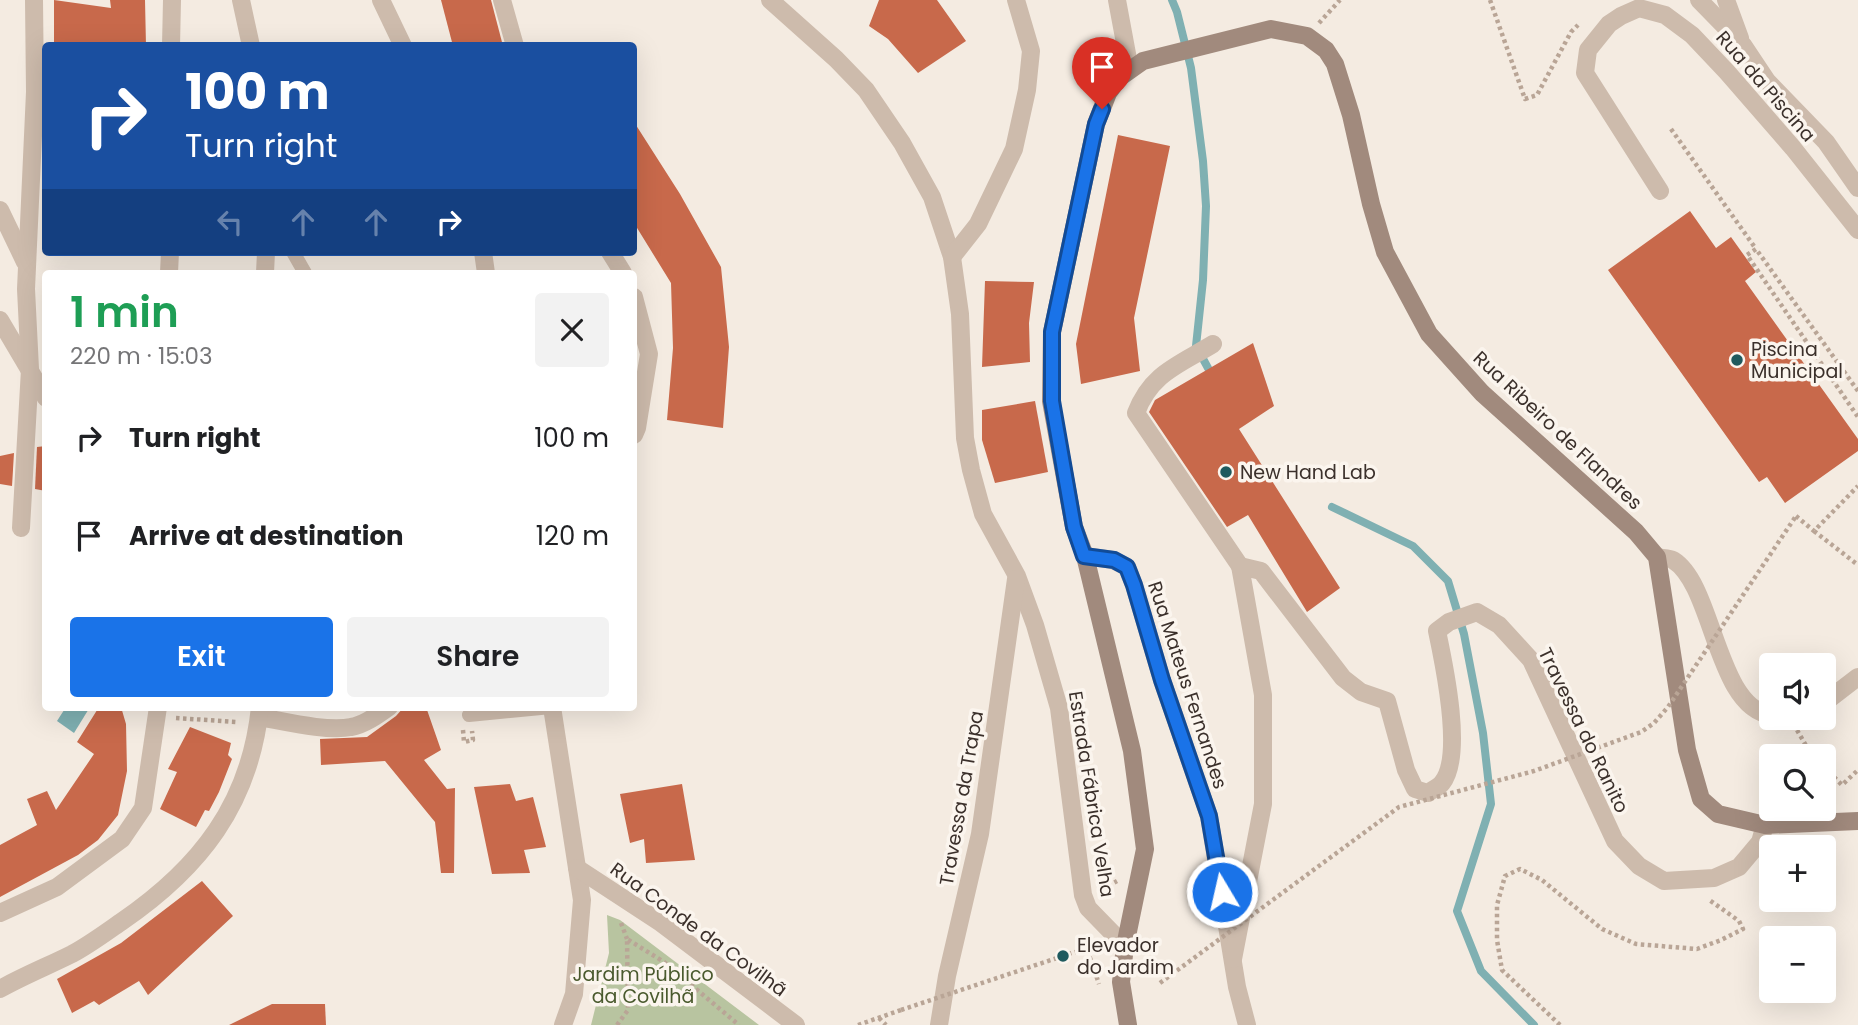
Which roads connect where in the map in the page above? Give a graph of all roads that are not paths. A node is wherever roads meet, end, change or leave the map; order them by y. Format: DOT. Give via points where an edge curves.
graph roads {
  1 [pos="34,0"];
  2 [pos="172,0"];
  3 [pos="241,0"];
  4 [pos="502,0"];
  5 [pos="771,0"];
  6 [pos="1016,0"];
  7 [pos="1117,0"];
  8 [pos="1699,0"];
  9 [pos="1726,0"];
  10 [pos="387,4"];
  11 [pos="171,42"];
  12 [pos="250,42"];
  13 [pos="401,42"];
  14 [pos="513,42"];
  15 [pos="1743,45"];
  16 [pos="1136,66"];
  17 [pos="1858,188"];
  18 [pos="1660,191"];
  19 [pos="0,210"];
  20 [pos="1858,230"];
  21 [pos="952,257"];
  22 [pos="27,265"];
  23 [pos="637,308"];
  24 [pos="0,320"];
  25 [pos="1213,344"];
  26 [pos="30,369"];
  27 [pos="42,391"];
  28 [pos="637,428"];
  29 [pos="21,528"];
  30 [pos="1084,556"];
  31 [pos="1657,557"];
  32 [pos="1240,566"];
  33 [pos="1017,576"];
  34 [pos="1858,677"];
  35 [pos="1836,694"];
  36 [pos="156,711"];
  37 [pos="384,711"];
  38 [pos="510,711"];
  39 [pos="552,711"];
  40 [pos="1759,712"];
  41 [pos="469,715"];
  42 [pos="258,716"];
  43 [pos="1858,821"];
  44 [pos="1765,825"];
  45 [pos="577,869"];
  46 [pos="0,913"];
  47 [pos="1125,946"];
  48 [pos="1233,959"];
  49 [pos="0,989"];
  50 [pos="563,1025"];
  51 [pos="796,1025"];
  52 [pos="939,1025"];
  53 [pos="1128,1025"];
  54 [pos="1247,1025"];
  1 -- 22 [label="street"];
  2 -- 11 [label="street"];
  3 -- 12 [label="street"];
  4 -- 14 [label="street"];
  5 -- 21 [label="street, Estrada Fábrica Velha" via="866,90 932,197"];
  6 -- 21 [label="street" via="1031,51 1014,149 978,223"];
  7 -- 16 [label="street"];
  8 -- 15 [label="street"];
  9 -- 15 [label="street"];
  10 -- 13 [label="street"];
  15 -- 17 [label="street" via="1767,81 1826,142"];
  16 -- 30 [label="main road" via="1108,93 1096,124 1052,332 1052,401 1074,527"];
  16 -- 31 [label="main road, Rua Ribeiro de Flandres" via="1271,29 1307,36 1326,50 1351,115 1385,252 1429,334 1482,393 1636,532"];
  18 -- 20 [label="street, Rua da Piscina" via="1585,73 1588,50 1609,24 1639,8 1665,15 1692,35 1793,148"];
  19 -- 22 [label="street"];
  21 -- 33 [label="street, Estrada Fábrica Velha" via="971,470 983,514"];
  22 -- 26 [label="street"];
  23 -- 28 [label="street" via="649,354"];
  24 -- 26 [label="street"];
  25 -- 32 [label="street" via="1157,377 1136,413"];
  26 -- 27 [label="street"];
  26 -- 29 [label="street"];
  30 -- 47 [label="main road" via="1132,751 1145,849"];
  30 -- 48 [label="street, Rua Mateus Fernandes" via="1114,560 1127,567 1134,585 1209,816"];
  31 -- 40 [label="street" via="1672,560 1691,581 1738,693"];
  31 -- 44 [label="main road" via="1688,750 1702,799 1718,814"];
  32 -- 44 [label="street, Travessa do Ranito" via="1261,571 1343,678 1361,692 1387,701 1415,789 1428,793 1442,783 1453,751 1437,631 1477,612 1499,625 1531,660 1615,841 1639,866 1664,881 1714,878 1739,867 1760,842"];
  32 -- 48 [label="street" via="1264,695 1263,804"];
  33 -- 47 [label="street, Estrada Fábrica Velha" via="1059,708 1083,895 1088,908"];
  33 -- 52 [label="street, Travessa da Trapa" via="980,834"];
  34 -- 35 [label="street"];
  36 -- 46 [label="street" via="143,808 122,839 57,887"];
  37 -- 42 [label="street" via="350,727 305,726"];
  38 -- 41 [label="lane"];
  39 -- 45 [label="street"];
  42 -- 49 [label="street" via="252,757 231,809 207,846 177,879 73,953"];
  43 -- 44 [label="main road"];
  45 -- 50 [label="street" via="582,900 574,994"];
  45 -- 51 [label="street, Rua Conde da Covilhã" via="662,923"];
  47 -- 53 [label="main road" via="1121,982"];
  48 -- 54 [label="street, Rua Mateus Fernandes"];
}
